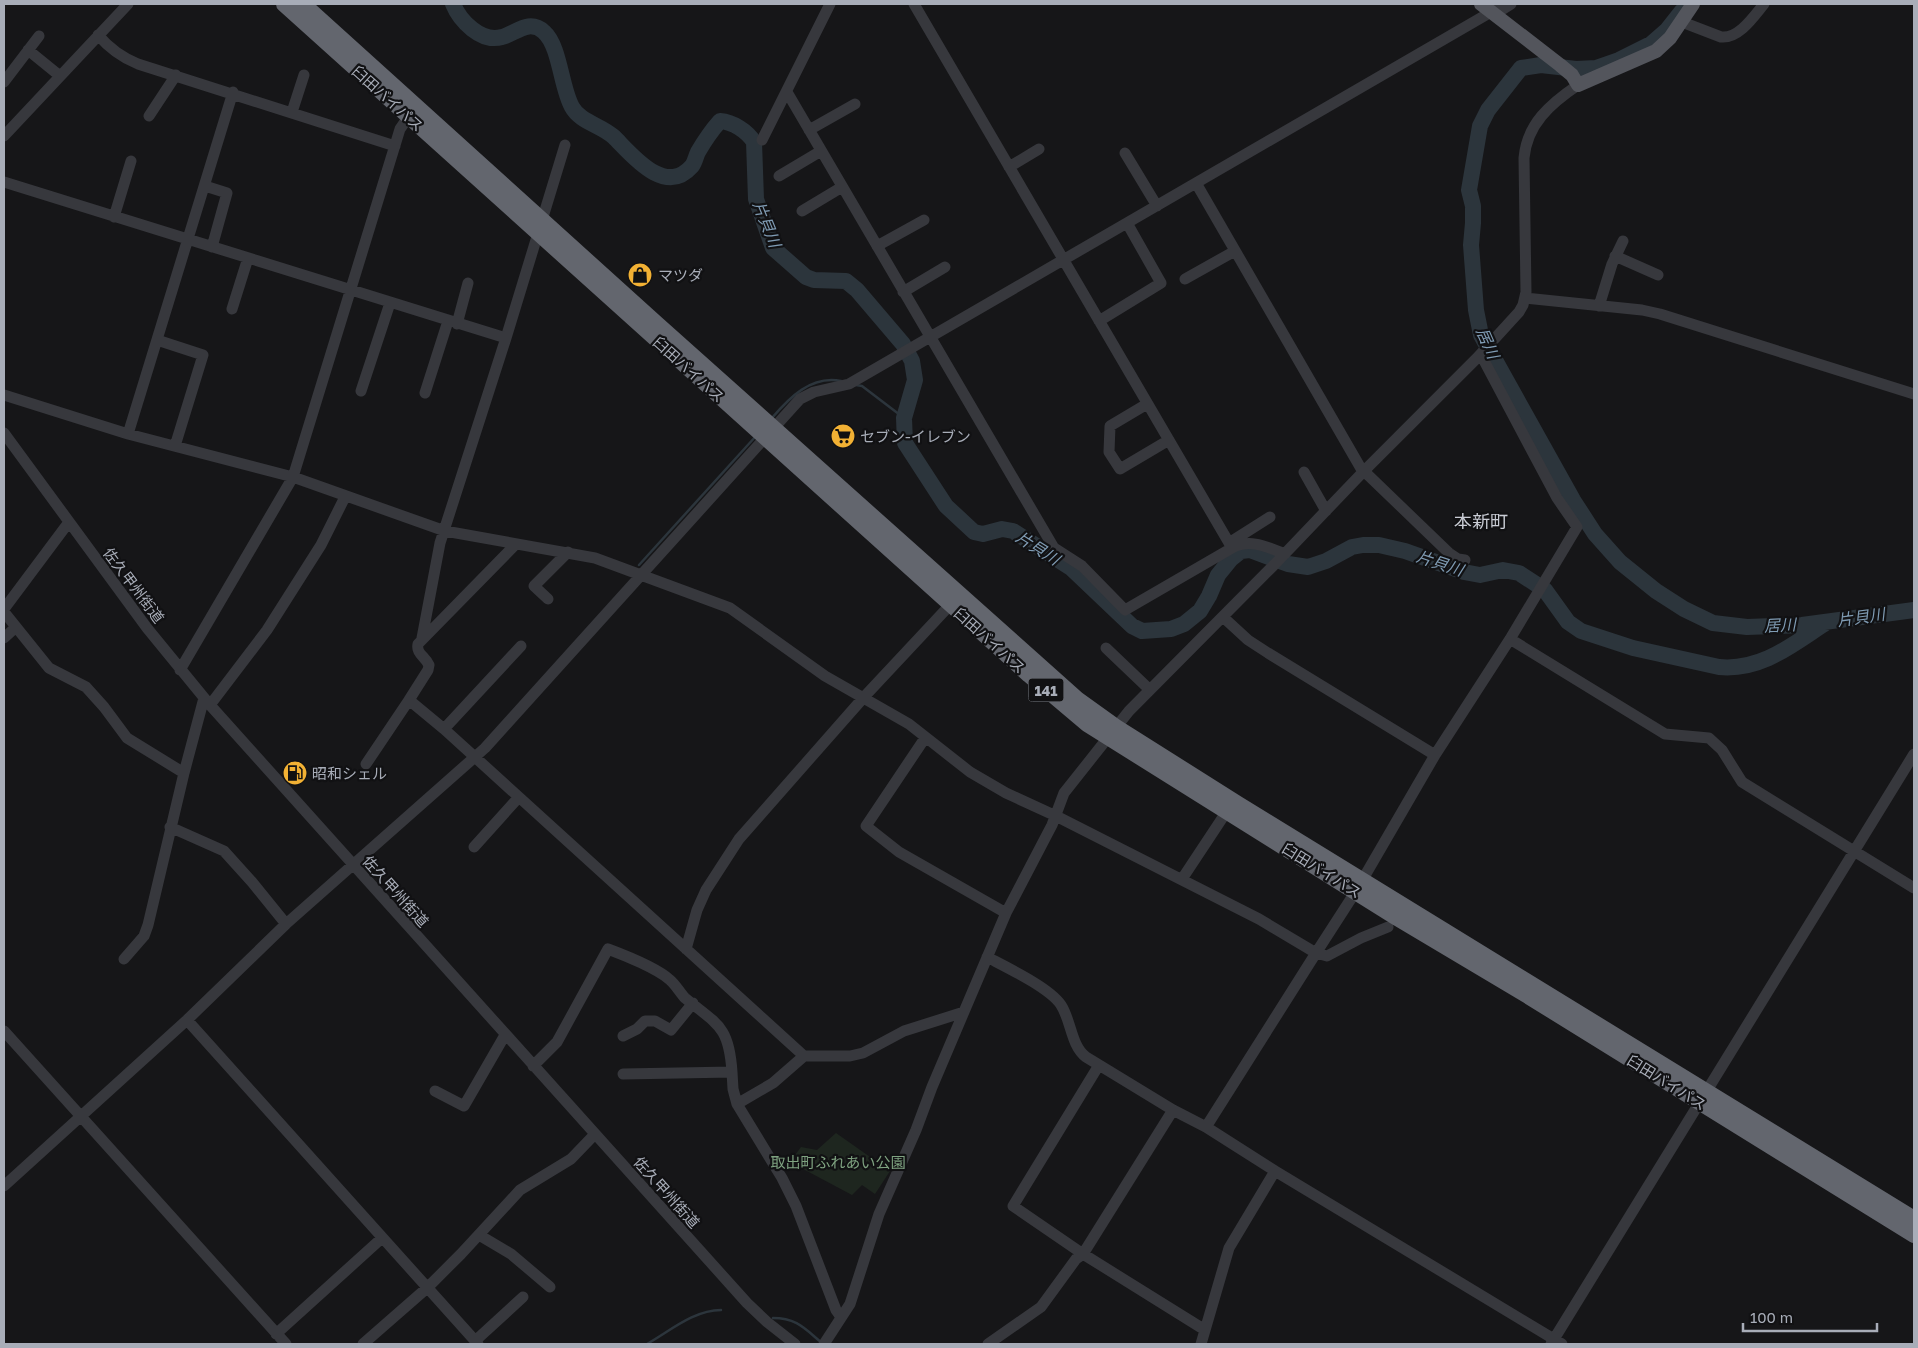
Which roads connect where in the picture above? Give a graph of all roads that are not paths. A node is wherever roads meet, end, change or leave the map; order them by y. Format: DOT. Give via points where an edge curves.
graph roads {
  1 [pos="128,4"];
  2 [pos="284,4"];
  3 [pos="302,4"];
  4 [pos="830,4"];
  5 [pos="914,4"];
  6 [pos="1694,4"];
  7 [pos="1764,4"];
  8 [pos="1497,6"];
  9 [pos="1682,22"];
  10 [pos="39,36"];
  11 [pos="98,36"];
  12 [pos="28,50"];
  13 [pos="176,75"];
  14 [pos="304,75"];
  15 [pos="60,76"];
  16 [pos="4,82"];
  17 [pos="1578,85"];
  18 [pos="233,92"];
  19 [pos="787,92"];
  20 [pos="855,104"];
  21 [pos="292,112"];
  22 [pos="149,116"];
  23 [pos="408,116"];
  24 [pos="809,130"];
  25 [pos="4,136"];
  26 [pos="762,140"];
  27 [pos="565,145"];
  28 [pos="395,146"];
  29 [pos="1039,149"];
  30 [pos="821,151"];
  31 [pos="1126,153"];
  32 [pos="132,160"];
  33 [pos="1009,167"];
  34 [pos="779,176"];
  35 [pos="4,182"];
  36 [pos="1196,183"];
  37 [pos="204,186"];
  38 [pos="842,187"];
  39 [pos="1157,206"];
  40 [pos="802,211"];
  41 [pos="114,217"];
  42 [pos="924,220"];
  43 [pos="1127,223"];
  44 [pos="540,227"];
  45 [pos="188,240"];
  46 [pos="1622,241"];
  47 [pos="877,246"];
  48 [pos="212,247"];
  49 [pos="1236,251"];
  50 [pos="1615,256"];
  51 [pos="248,258"];
  52 [pos="1063,261"];
  53 [pos="945,266"];
  54 [pos="1658,275"];
  55 [pos="1185,279"];
  56 [pos="468,283"];
  57 [pos="351,291"];
  58 [pos="903,292"];
  59 [pos="1525,298"];
  60 [pos="390,303"];
  61 [pos="1599,306"];
  62 [pos="232,309"];
  63 [pos="1098,321"];
  64 [pos="452,322"];
  65 [pos="506,338"];
  66 [pos="930,338"];
  67 [pos="157,340"];
  68 [pos="1485,350"];
  69 [pos="362,391"];
  70 [pos="425,393"];
  71 [pos="1914,394"];
  72 [pos="4,395"];
  73 [pos="1147,404"];
  74 [pos="770,432"];
  75 [pos="4,433"];
  76 [pos="128,434"];
  77 [pos="1169,440"];
  78 [pos="175,446"];
  79 [pos="1304,472"];
  80 [pos="1363,472"];
  81 [pos="293,477"];
  82 [pos="345,497"];
  83 [pos="1326,511"];
  84 [pos="1270,517"];
  85 [pos="69,522"];
  86 [pos="445,531"];
  87 [pos="516,544"];
  88 [pos="1230,545"];
  89 [pos="568,552"];
  90 [pos="1284,555"];
  91 [pos="1465,560"];
  92 [pos="640,575"];
  93 [pos="548,599"];
  94 [pos="951,604"];
  95 [pos="4,610"];
  96 [pos="1223,617"];
  97 [pos="16,627"];
  98 [pos="4,638"];
  99 [pos="422,638"];
  100 [pos="1510,639"];
  101 [pos="521,646"];
  102 [pos="1106,648"];
  103 [pos="180,670"];
  104 [pos="1150,690"];
  105 [pos="864,698"];
  106 [pos="408,700"];
  107 [pos="207,701"];
  108 [pos="444,729"];
  109 [pos="1112,732"];
  110 [pos="925,738"];
  111 [pos="1914,754"];
  112 [pos="1435,755"];
  113 [pos="474,758"];
  114 [pos="366,764"];
  115 [pos="184,773"];
  116 [pos="518,798"];
  117 [pos="1227,811"];
  118 [pos="1056,816"];
  119 [pos="170,827"];
  120 [pos="474,847"];
  121 [pos="1854,851"];
  122 [pos="352,864"];
  123 [pos="1182,879"];
  124 [pos="1359,885"];
  125 [pos="1914,888"];
  126 [pos="1006,913"];
  127 [pos="286,924"];
  128 [pos="1388,927"];
  129 [pos="686,949"];
  130 [pos="1316,953"];
  131 [pos="988,957"];
  132 [pos="124,959"];
  133 [pos="693,1003"];
  134 [pos="964,1012"];
  135 [pos="187,1020"];
  136 [pos="4,1031"];
  137 [pos="506,1035"];
  138 [pos="623,1036"];
  139 [pos="804,1056"];
  140 [pos="1100,1065"];
  141 [pos="534,1066"];
  142 [pos="732,1072"];
  143 [pos="623,1074"];
  144 [pos="435,1091"];
  145 [pos="1703,1096"];
  146 [pos="737,1104"];
  147 [pos="1173,1110"];
  148 [pos="80,1116"];
  149 [pos="1206,1127"];
  150 [pos="596,1134"];
  151 [pos="1275,1171"];
  152 [pos="4,1186"];
  153 [pos="1914,1219"];
  154 [pos="479,1235"];
  155 [pos="1914,1235"];
  156 [pos="382,1238"];
  157 [pos="1083,1254"];
  158 [pos="550,1287"];
  159 [pos="427,1288"];
  160 [pos="523,1297"];
  161 [pos="842,1317"];
  162 [pos="1205,1330"];
  163 [pos="276,1334"];
  164 [pos="476,1342"];
  165 [pos="1556,1343"];
  166 [pos="286,1344"];
  167 [pos="363,1344"];
  168 [pos="795,1344"];
  169 [pos="824,1344"];
  170 [pos="988,1344"];
  171 [pos="1202,1344"];
  1 -- 11 [label="street"];
  2 -- 23 [label="highway, 臼田バイパス / 141"];
  3 -- 44 [label="highway, 臼田バイパス / 141"];
  4 -- 19 [label="street"];
  5 -- 33 [label="street"];
  6 -- 9 [label="main road"];
  7 -- 9 [label="street" via="1728,38"];
  8 -- 17 [label="main road"];
  8 -- 36 [label="street"];
  9 -- 17 [label="main road" via="1656,51"];
  10 -- 12 [label="street"];
  11 -- 13 [label="street" via="128,60"];
  11 -- 15 [label="street"];
  12 -- 15 [label="street"];
  12 -- 16 [label="street"];
  13 -- 18 [label="street"];
  13 -- 22 [label="street"];
  14 -- 21 [label="street"];
  15 -- 25 [label="street"];
  17 -- 59 [label="street" via="1544,112 1532,127 1525,146"];
  18 -- 21 [label="street"];
  18 -- 37 [label="street"];
  19 -- 24 [label="street"];
  19 -- 26 [label="street"];
  20 -- 24 [label="street"];
  21 -- 28 [label="street"];
  23 -- 28 [label="street"];
  23 -- 44 [label="highway, 臼田バイパス / 141"];
  24 -- 30 [label="street"];
  27 -- 44 [label="street"];
  28 -- 57 [label="street"];
  29 -- 33 [label="street"];
  30 -- 34 [label="street"];
  30 -- 38 [label="street"];
  31 -- 39 [label="street"];
  32 -- 41 [label="street"];
  33 -- 52 [label="street"];
  35 -- 41 [label="street"];
  36 -- 39 [label="street"];
  36 -- 49 [label="street"];
  37 -- 45 [label="street"];
  37 -- 48 [label="street" via="227,193"];
  38 -- 40 [label="street"];
  38 -- 47 [label="street"];
  39 -- 43 [label="street"];
  41 -- 45 [label="street"];
  42 -- 47 [label="street"];
  43 -- 52 [label="street"];
  43 -- 63 [label="street" via="1162,283"];
  44 -- 65 [label="street"];
  44 -- 74 [label="highway, 臼田バイパス / 141"];
  45 -- 48 [label="street"];
  45 -- 67 [label="street"];
  46 -- 50 [label="street"];
  47 -- 58 [label="street"];
  48 -- 51 [label="street"];
  49 -- 55 [label="street"];
  49 -- 80 [label="street"];
  50 -- 54 [label="street"];
  50 -- 61 [label="street"];
  51 -- 57 [label="street"];
  51 -- 62 [label="street"];
  52 -- 63 [label="street"];
  52 -- 66 [label="street"];
  53 -- 58 [label="street"];
  56 -- 64 [label="street"];
  57 -- 60 [label="street"];
  57 -- 81 [label="street"];
  58 -- 66 [label="street"];
  59 -- 61 [label="street"];
  59 -- 68 [label="street" via="1519,312"];
  60 -- 64 [label="street"];
  60 -- 69 [label="street"];
  61 -- 71 [label="street" via="1660,314"];
  63 -- 73 [label="street"];
  64 -- 65 [label="street"];
  64 -- 70 [label="street"];
  65 -- 86 [label="street"];
  66 -- 74 [label="street" via="849,384 805,396"];
  66 -- 88 [label="street" via="1054,548 1082,566 1124,610"];
  67 -- 76 [label="street"];
  67 -- 78 [label="street" via="203,355"];
  68 -- 80 [label="street"];
  68 -- 100 [label="street" via="1557,498 1577,527"];
  72 -- 76 [label="street"];
  73 -- 77 [label="street"];
  73 -- 77 [label="street" via="1110,426 1109,452 1120,469"];
  74 -- 92 [label="street"];
  74 -- 94 [label="highway, 臼田バイパス / 141"];
  74 -- 109 [label="highway, 臼田バイパス / 141"];
  75 -- 85 [label="street, 佐久甲州街道"];
  76 -- 78 [label="street"];
  77 -- 88 [label="street"];
  78 -- 81 [label="street"];
  79 -- 83 [label="street"];
  80 -- 83 [label="street"];
  80 -- 91 [label="street" via="1449,554"];
  81 -- 82 [label="street"];
  81 -- 103 [label="street"];
  82 -- 86 [label="street"];
  82 -- 107 [label="street" via="321,545 267,630"];
  83 -- 90 [label="street"];
  84 -- 88 [label="street"];
  85 -- 95 [label="street"];
  85 -- 103 [label="street, 佐久甲州街道"];
  86 -- 87 [label="street"];
  86 -- 99 [label="street"];
  87 -- 89 [label="street"];
  87 -- 99 [label="street"];
  88 -- 90 [label="street" via="1262,545"];
  89 -- 92 [label="street" via="595,558"];
  89 -- 93 [label="street" via="534,586"];
  90 -- 96 [label="street"];
  92 -- 105 [label="street" via="730,608 798,658"];
  92 -- 113 [label="street"];
  94 -- 105 [label="street"];
  94 -- 109 [label="highway, 臼田バイパス / 141" via="1067,708"];
  95 -- 97 [label="street"];
  96 -- 104 [label="street"];
  96 -- 112 [label="street" via="1248,640"];
  97 -- 98 [label="street"];
  97 -- 115 [label="street" via="49,668 86,686 127,738"];
  99 -- 106 [label="street" via="417,648 429,665 428,670"];
  100 -- 112 [label="street"];
  100 -- 121 [label="street" via="1665,734 1709,738 1722,750 1742,782"];
  101 -- 108 [label="street"];
  102 -- 104 [label="street"];
  103 -- 107 [label="street, 佐久甲州街道"];
  104 -- 109 [label="street"];
  105 -- 110 [label="street" via="909,724"];
  105 -- 129 [label="street" via="730,851 697,910"];
  106 -- 108 [label="street"];
  106 -- 114 [label="street"];
  107 -- 115 [label="street"];
  107 -- 122 [label="street, 佐久甲州街道"];
  108 -- 113 [label="street"];
  109 -- 117 [label="highway, 臼田バイパス / 141"];
  109 -- 118 [label="street" via="1064,794"];
  109 -- 124 [label="highway, 臼田バイパス / 141"];
  110 -- 118 [label="street" via="970,772"];
  110 -- 126 [label="street" via="866,826 899,852"];
  111 -- 121 [label="street"];
  112 -- 124 [label="street"];
  113 -- 116 [label="street"];
  113 -- 122 [label="street"];
  115 -- 119 [label="street"];
  116 -- 120 [label="street"];
  116 -- 129 [label="street"];
  117 -- 123 [label="street"];
  117 -- 124 [label="highway, 臼田バイパス / 141"];
  118 -- 123 [label="street"];
  118 -- 126 [label="street"];
  119 -- 127 [label="street" via="224,851"];
  119 -- 132 [label="street" via="144,936"];
  121 -- 125 [label="street"];
  121 -- 145 [label="street"];
  122 -- 127 [label="street"];
  122 -- 137 [label="street, 佐久甲州街道"];
  123 -- 130 [label="street"];
  124 -- 130 [label="street"];
  124 -- 145 [label="highway, 臼田バイパス / 141"];
  126 -- 131 [label="street"];
  127 -- 135 [label="street"];
  128 -- 130 [label="street" via="1327,956"];
  129 -- 139 [label="street"];
  130 -- 149 [label="street"];
  131 -- 134 [label="street"];
  131 -- 140 [label="street" via="1056,999 1064,1010 1081,1054"];
  133 -- 138 [label="street" via="672,1030 655,1021 645,1020 637,1029"];
  133 -- 141 [label="street" via="669,979 608,949 557,1042"];
  133 -- 142 [label="street" via="719,1026 730,1050"];
  134 -- 139 [label="street" via="904,1032 863,1053"];
  134 -- 161 [label="street" via="879,1214 850,1304"];
  135 -- 148 [label="street"];
  135 -- 156 [label="street"];
  136 -- 148 [label="street"];
  137 -- 141 [label="street, 佐久甲州街道"];
  137 -- 144 [label="street" via="464,1106"];
  139 -- 146 [label="street" via="773,1083"];
  140 -- 147 [label="street"];
  140 -- 157 [label="street" via="1013,1206"];
  141 -- 150 [label="street, 佐久甲州街道"];
  142 -- 143 [label="street"];
  142 -- 146 [label="street"];
  145 -- 153 [label="highway, 臼田バイパス / 141"];
  145 -- 155 [label="highway, 臼田バイパス / 141"];
  145 -- 165 [label="street"];
  146 -- 161 [label="street" via="796,1206 836,1310"];
  147 -- 149 [label="street"];
  147 -- 157 [label="street"];
  148 -- 152 [label="street"];
  148 -- 163 [label="street"];
  149 -- 151 [label="street"];
  150 -- 154 [label="street" via="571,1159 520,1190"];
  150 -- 168 [label="street, 佐久甲州街道" via="747,1302"];
  151 -- 162 [label="street" via="1229,1248"];
  151 -- 165 [label="street"];
  154 -- 158 [label="street" via="511,1254"];
  154 -- 159 [label="street"];
  156 -- 159 [label="street"];
  156 -- 163 [label="street"];
  157 -- 162 [label="street"];
  157 -- 170 [label="street" via="1041,1307"];
  159 -- 164 [label="street"];
  159 -- 167 [label="street"];
  160 -- 164 [label="street"];
  161 -- 169 [label="street"];
  162 -- 171 [label="street"];
  163 -- 166 [label="street"];
}
